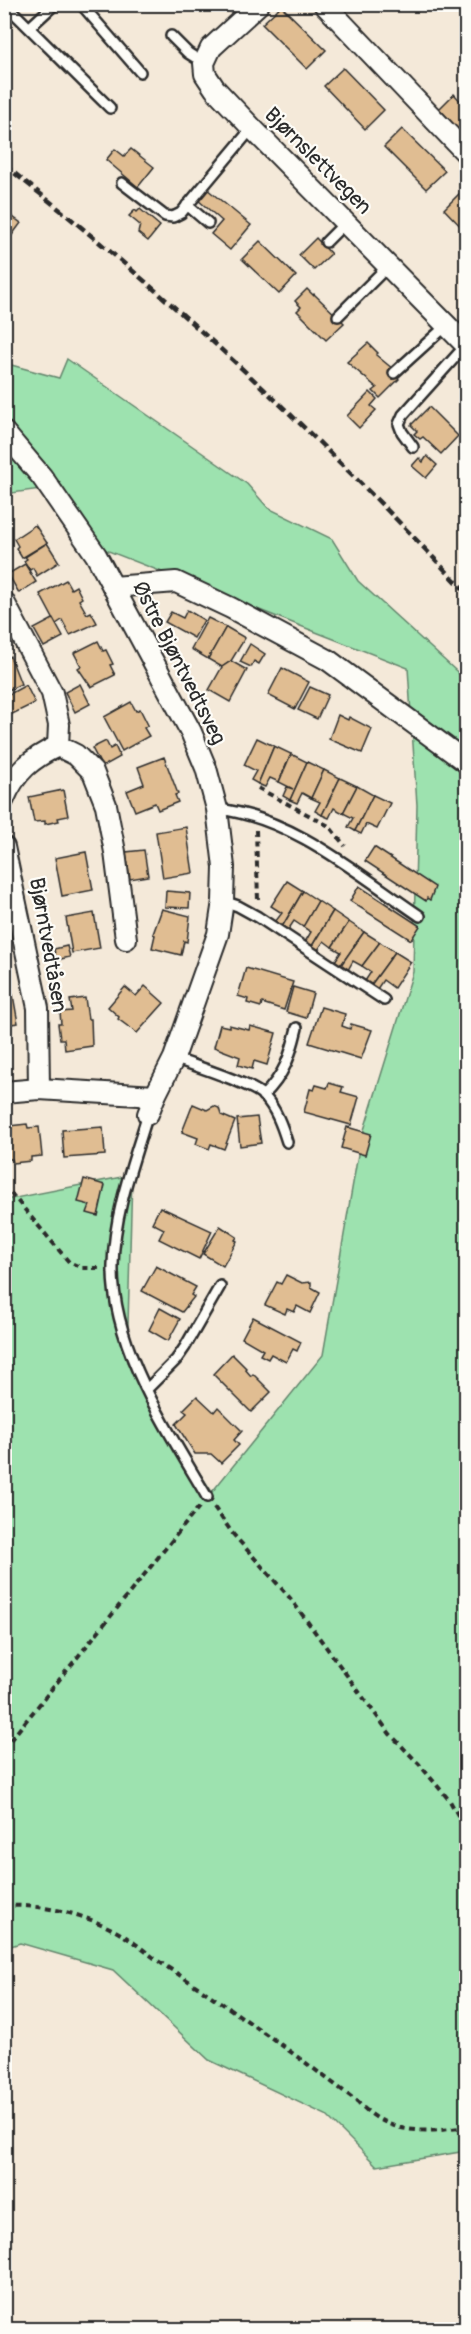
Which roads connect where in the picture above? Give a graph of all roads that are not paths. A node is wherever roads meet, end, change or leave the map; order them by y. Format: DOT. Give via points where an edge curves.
graph roads {
  1 [pos="5,4"];
  2 [pos="55,4"];
  3 [pos="81,4"];
  4 [pos="260,4"];
  5 [pos="324,4"];
  6 [pos="30,27"];
  7 [pos="171,36"];
  8 [pos="204,63"];
  9 [pos="140,72"];
  10 [pos="110,108"];
  11 [pos="252,128"];
  12 [pos="466,153"];
  13 [pos="122,183"];
  14 [pos="187,205"];
  15 [pos="208,223"];
  16 [pos="345,223"];
  17 [pos="326,242"];
  18 [pos="388,266"];
  19 [pos="338,316"];
  20 [pos="447,325"];
  21 [pos="466,345"];
  22 [pos="394,373"];
  23 [pos="4,432"];
  24 [pos="414,447"];
  25 [pos="113,587"];
  26 [pos="5,606"];
  27 [pos="58,746"];
  28 [pos="466,762"];
  29 [pos="4,799"];
  30 [pos="217,809"];
  31 [pos="4,847"];
  32 [pos="223,901"];
  33 [pos="420,916"];
  34 [pos="126,939"];
  35 [pos="384,1000"];
  36 [pos="297,1028"];
  37 [pos="174,1058"];
  38 [pos="39,1089"];
  39 [pos="4,1092"];
  40 [pos="264,1096"];
  41 [pos="151,1104"];
  42 [pos="286,1142"];
  43 [pos="219,1286"];
  44 [pos="147,1389"];
  45 [pos="207,1497"];
  1 -- 6 [label="lane"];
  2 -- 6 [label="lane"];
  3 -- 9 [label="lane"];
  4 -- 8 [label="street" via="211,48"];
  5 -- 12 [label="street"];
  6 -- 10 [label="lane"];
  7 -- 8 [label="lane"];
  8 -- 11 [label="street, Bjørnslettvegen" via="205,74 215,89"];
  11 -- 14 [label="lane"];
  11 -- 16 [label="street, Bjørnslettvegen"];
  13 -- 14 [label="lane" via="165,216 173,217"];
  14 -- 15 [label="lane"];
  16 -- 17 [label="lane"];
  16 -- 18 [label="street, Bjørnslettvegen"];
  18 -- 19 [label="lane"];
  18 -- 20 [label="street, Bjørnslettvegen"];
  20 -- 21 [label="street, Bjørnslettvegen"];
  20 -- 22 [label="lane"];
  21 -- 24 [label="lane" via="399,424"];
  23 -- 25 [label="street, Østre Bjøntvedtsveg" via="26,455 68,513"];
  25 -- 28 [label="street" via="176,582 231,608 328,660"];
  25 -- 30 [label="street, Østre Bjøntvedtsveg" via="191,732"];
  26 -- 27 [label="street" via="52,693"];
  27 -- 29 [label="street" via="37,755 18,773"];
  27 -- 34 [label="street" via="76,755 93,772 106,805"];
  30 -- 32 [label="street, Østre Bjøntvedtsveg" via="224,867"];
  30 -- 33 [label="lane" via="257,818 310,841"];
  31 -- 38 [label="street, Bjørntvedtåsen" via="38,1008"];
  32 -- 35 [label="lane" via="258,916"];
  32 -- 37 [label="street, Østre Bjøntvedtsveg" via="218,934"];
  36 -- 40 [label="lane" via="283,1072"];
  37 -- 40 [label="lane"];
  37 -- 41 [label="street, Østre Bjøntvedtsveg"];
  38 -- 39 [label="street"];
  38 -- 41 [label="street"];
  40 -- 42 [label="lane"];
  41 -- 44 [label="lane" via="122,1196 113,1266 126,1341"];
  43 -- 44 [label="lane" via="176,1360"];
  44 -- 45 [label="lane"];
}
